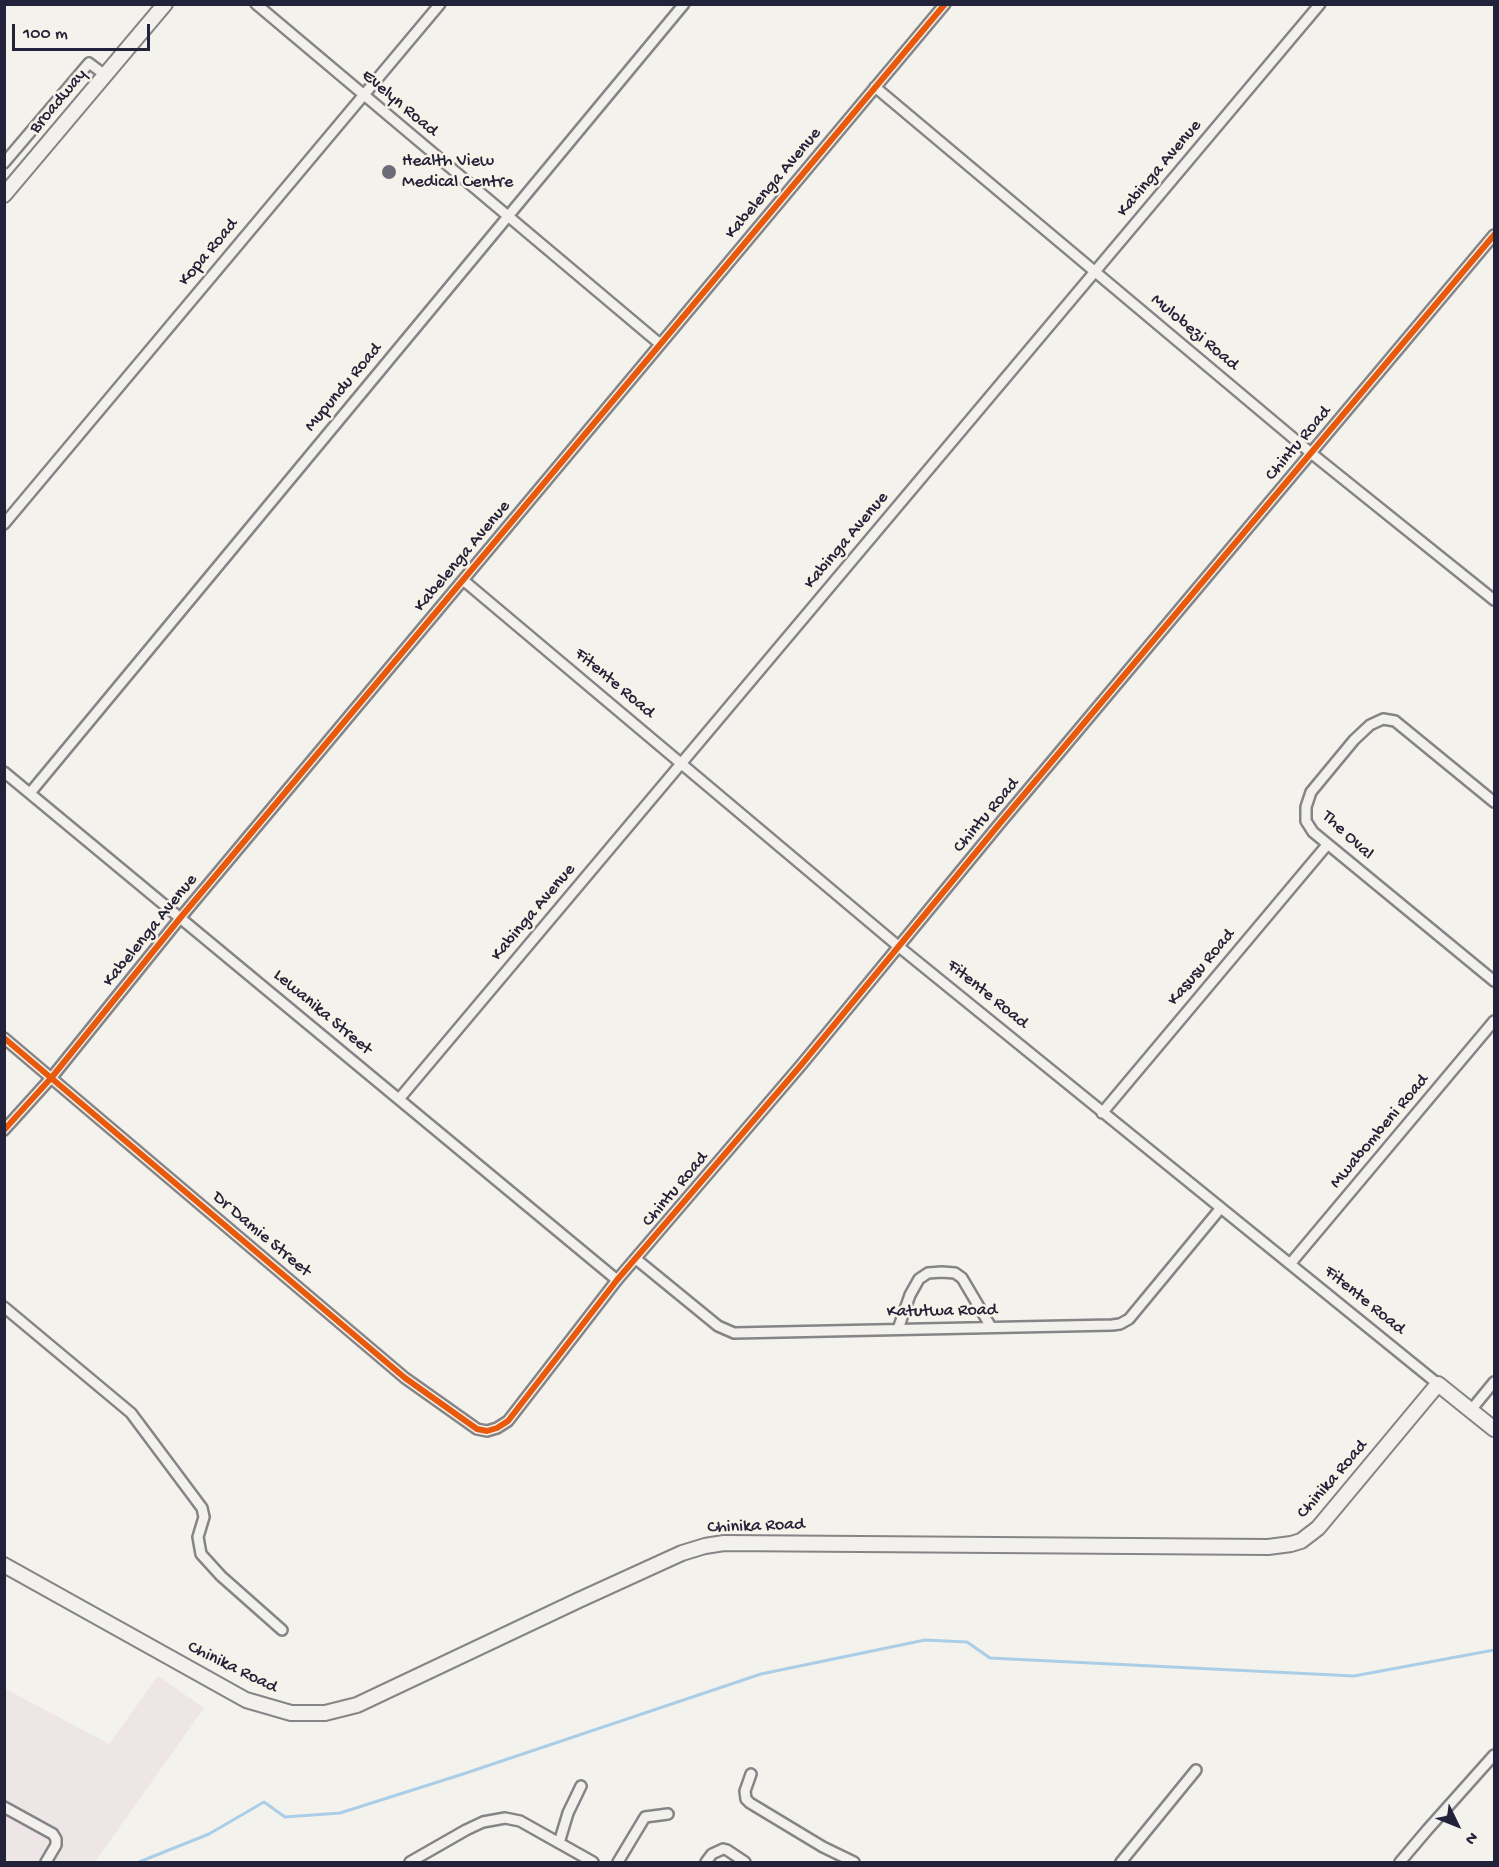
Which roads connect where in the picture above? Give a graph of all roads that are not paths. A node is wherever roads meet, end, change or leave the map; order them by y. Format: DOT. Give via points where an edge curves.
graph roads {
  1 [pos="165,4"];
  2 [pos="255,4"];
  3 [pos="440,4"];
  4 [pos="684,4"];
  5 [pos="945,4"];
  6 [pos="1320,4"];
  7 [pos="105,75"];
  8 [pos="875,87"];
  9 [pos="363,95"];
  10 [pos="34,127"];
  11 [pos="50,141"];
  12 [pos="4,163"];
  13 [pos="4,195"];
  14 [pos="507,216"];
  15 [pos="1494,235"];
  16 [pos="1095,272"];
  17 [pos="660,344"];
  18 [pos="1311,453"];
  19 [pos="4,524"];
  20 [pos="464,580"];
  21 [pos="1494,600"];
  22 [pos="681,764"];
  23 [pos="4,772"];
  24 [pos="30,793"];
  25 [pos="1494,802"];
  26 [pos="1328,845"];
  27 [pos="181,917"];
  28 [pos="898,946"];
  29 [pos="1494,981"];
  30 [pos="1494,1021"];
  31 [pos="4,1038"];
  32 [pos="52,1077"];
  33 [pos="399,1099"];
  34 [pos="1102,1113"];
  35 [pos="4,1130"];
  36 [pos="1220,1209"];
  37 [pos="636,1259"];
  38 [pos="1290,1264"];
  39 [pos="617,1280"];
  40 [pos="4,1307"];
  41 [pos="991,1327"];
  42 [pos="898,1329"];
  43 [pos="1494,1382"];
  44 [pos="1438,1384"];
  45 [pos="1471,1410"];
  46 [pos="508,1421"];
  47 [pos="1494,1429"];
  48 [pos="4,1565"];
  49 [pos="282,1630"];
  50 [pos="1494,1755"];
  51 [pos="1196,1770"];
  52 [pos="751,1774"];
  53 [pos="581,1786"];
  54 [pos="4,1807"];
  55 [pos="668,1814"];
  56 [pos="559,1843"];
  57 [pos="46,1863"];
  58 [pos="410,1863"];
  59 [pos="593,1863"];
  60 [pos="618,1863"];
  61 [pos="706,1863"];
  62 [pos="745,1863"];
  63 [pos="854,1863"];
  64 [pos="1121,1863"];
  65 [pos="1400,1863"];
  1 -- 7 [label="main road, Broadway"];
  2 -- 9 [label="street, Evelyn Road"];
  3 -- 9 [label="street, Kopa Road"];
  4 -- 14 [label="street, Mupundu Road"];
  5 -- 8 [label="street, Kabelenga Avenue"];
  6 -- 16 [label="street, Kabinga Avenue"];
  7 -- 10 [label="street" via="89,63"];
  7 -- 11 [label="main road, Broadway"];
  8 -- 16 [label="street, Mulobezi Road"];
  8 -- 17 [label="street, Kabelenga Avenue"];
  9 -- 14 [label="street, Evelyn Road"];
  9 -- 19 [label="street, Kopa Road"];
  10 -- 11 [label="street"];
  10 -- 12 [label="street"];
  11 -- 13 [label="main road, Broadway"];
  14 -- 17 [label="street, Evelyn Road"];
  14 -- 24 [label="street, Mupundu Road"];
  15 -- 18 [label="street, Chintu Road"];
  16 -- 18 [label="street, Mulobezi Road"];
  16 -- 22 [label="street, Kabinga Avenue"];
  17 -- 20 [label="street, Kabelenga Avenue"];
  18 -- 21 [label="street, Mulobezi Road"];
  18 -- 28 [label="street, Chintu Road"];
  20 -- 22 [label="street, Fitente Road"];
  20 -- 27 [label="street, Kabelenga Avenue"];
  22 -- 28 [label="street, Fitente Road"];
  22 -- 33 [label="street, Kabinga Avenue"];
  23 -- 24 [label="street, Lewanika Street"];
  24 -- 27 [label="street, Lewanika Street"];
  25 -- 26 [label="street, The Oval" via="1395,721 1383,719 1354,740 1311,792 1306,821"];
  26 -- 29 [label="street, The Oval"];
  26 -- 34 [label="street, Kasusu Road"];
  27 -- 32 [label="street, Kabelenga Avenue"];
  27 -- 33 [label="street, Lewanika Street"];
  28 -- 34 [label="street, Fitente Road"];
  28 -- 37 [label="street, Chintu Road"];
  30 -- 38 [label="street, Mwabombeni Road"];
  31 -- 32 [label="street, Dr Damie Street"];
  32 -- 35 [label="street, Kabelenga Avenue"];
  32 -- 46 [label="street, Dr Damie Street" via="405,1378 477,1429 487,1431"];
  33 -- 39 [label="street, Lewanika Street"];
  34 -- 36 [label="street, Fitente Road"];
  36 -- 38 [label="street, Fitente Road"];
  36 -- 41 [label="street, Katutwa Road" via="1137,1310 1120,1324"];
  37 -- 39 [label="street, Chintu Road"];
  37 -- 42 [label="street, Katutwa Road" via="718,1326 734,1334"];
  38 -- 44 [label="street, Fitente Road"];
  39 -- 46 [label="street, Chintu Road"];
  40 -- 49 [label="street" via="131,1413 202,1508 204,1517 198,1537 201,1554"];
  41 -- 42 [label="street, Katutwa Road"];
  41 -- 42 [label="street" via="962,1278 942,1272 928,1273 919,1279"];
  43 -- 45 [label="street"];
  44 -- 45 [label="main road, Fitente Road"];
  44 -- 48 [label="main road, Chinika Road" via="1318,1528 1291,1544 705,1546 682,1553 357,1704 325,1713 285,1712 246,1700"];
  45 -- 47 [label="main road, Fitente Road"];
  50 -- 65 [label="street"];
  51 -- 64 [label="street"];
  52 -- 63 [label="street" via="745,1791 750,1803"];
  53 -- 56 [label="street"];
  54 -- 57 [label="street" via="53,1834 56,1845"];
  55 -- 60 [label="street" via="645,1817"];
  56 -- 58 [label="street" via="520,1821 505,1818 466,1830"];
  56 -- 59 [label="street"];
  61 -- 62 [label="street" via="712,1854 723,1849"];
}
